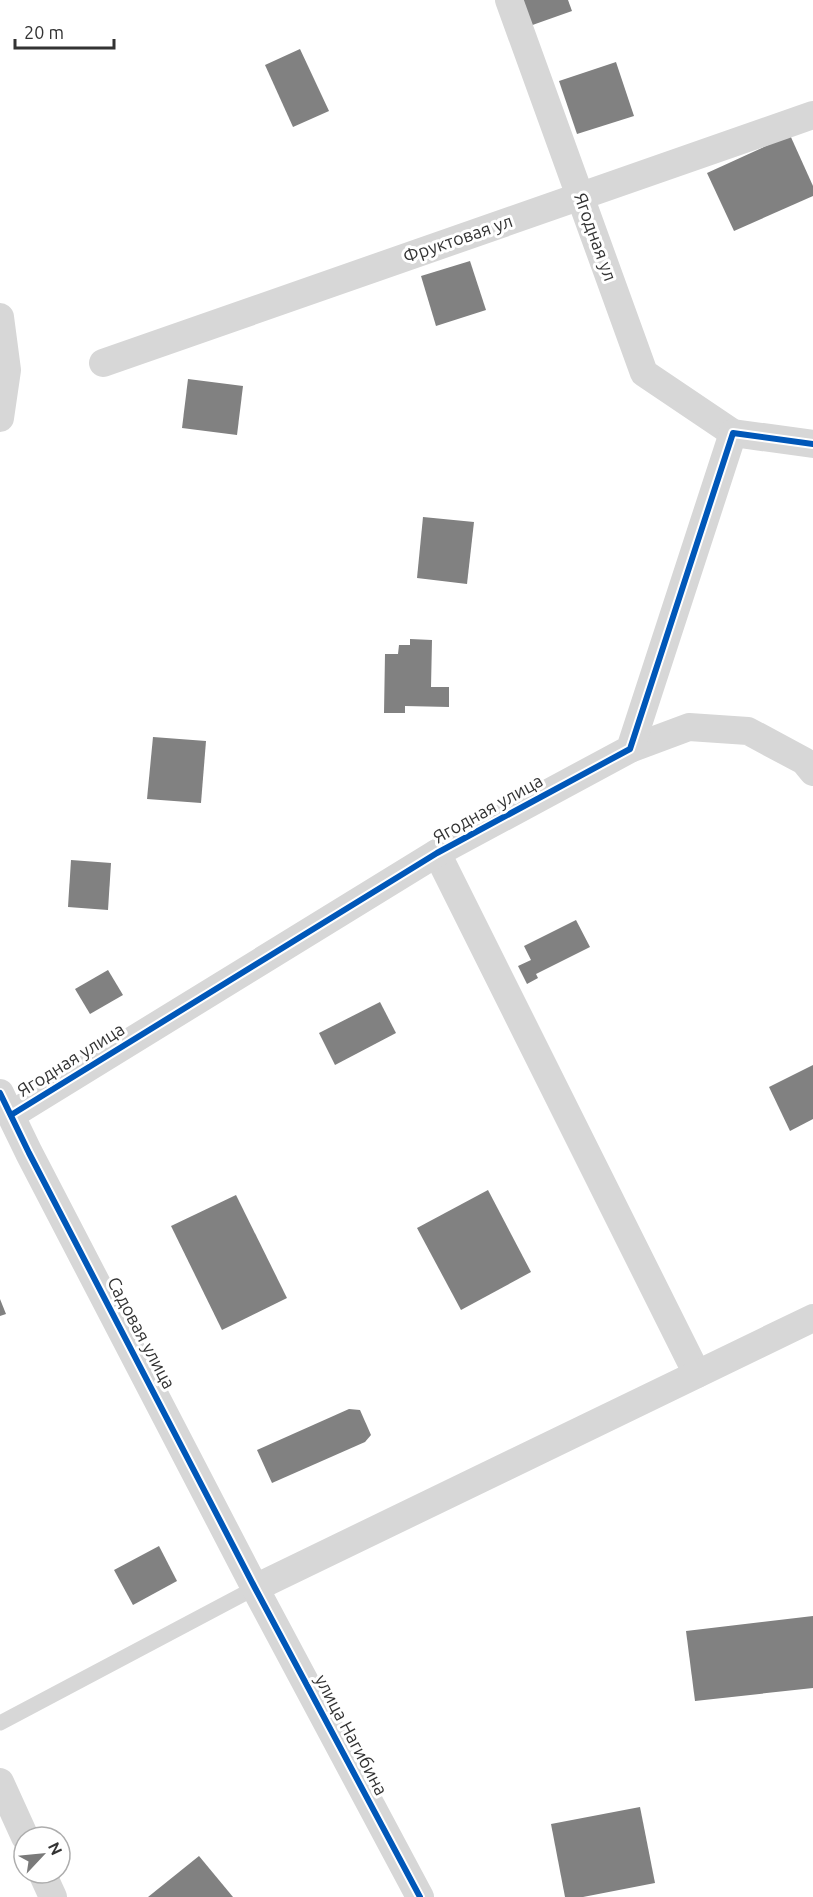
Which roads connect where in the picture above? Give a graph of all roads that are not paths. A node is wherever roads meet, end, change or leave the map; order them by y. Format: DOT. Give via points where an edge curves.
graph roads {
  1 [pos="509,0"];
  2 [pos="813,114"];
  3 [pos="580,196"];
  4 [pos="0,317"];
  5 [pos="103,363"];
  6 [pos="0,417"];
  7 [pos="733,433"];
  8 [pos="813,444"];
  9 [pos="630,749"];
  10 [pos="813,772"];
  11 [pos="436,854"];
  12 [pos="5,1104"];
  13 [pos="813,1318"];
  14 [pos="697,1374"];
  15 [pos="255,1588"];
  16 [pos="0,1723"];
  17 [pos="0,1782"];
  18 [pos="20,1825"];
  19 [pos="420,1897"];
  1 -- 3 [label="street, Ягодная ул"];
  2 -- 3 [label="street, Фруктовая ул"];
  3 -- 5 [label="street, Фруктовая ул"];
  3 -- 7 [label="street, Ягодная ул" via="644,374"];
  4 -- 6 [label="street" via="7,370"];
  7 -- 8 [label="street"];
  7 -- 9 [label="street"];
  9 -- 10 [label="street, Ягодная улица" via="688,727 748,731 804,761"];
  9 -- 11 [label="street, Ягодная улица"];
  11 -- 12 [label="street, Ягодная улица"];
  11 -- 14 [label="street"];
  12 -- 15 [label="street, Садовая улица"];
  13 -- 14 [label="street"];
  14 -- 15 [label="street"];
  15 -- 16 [label="lane"];
  15 -- 19 [label="street, улица Нагибина"];
  17 -- 18 [label="street"];
}
